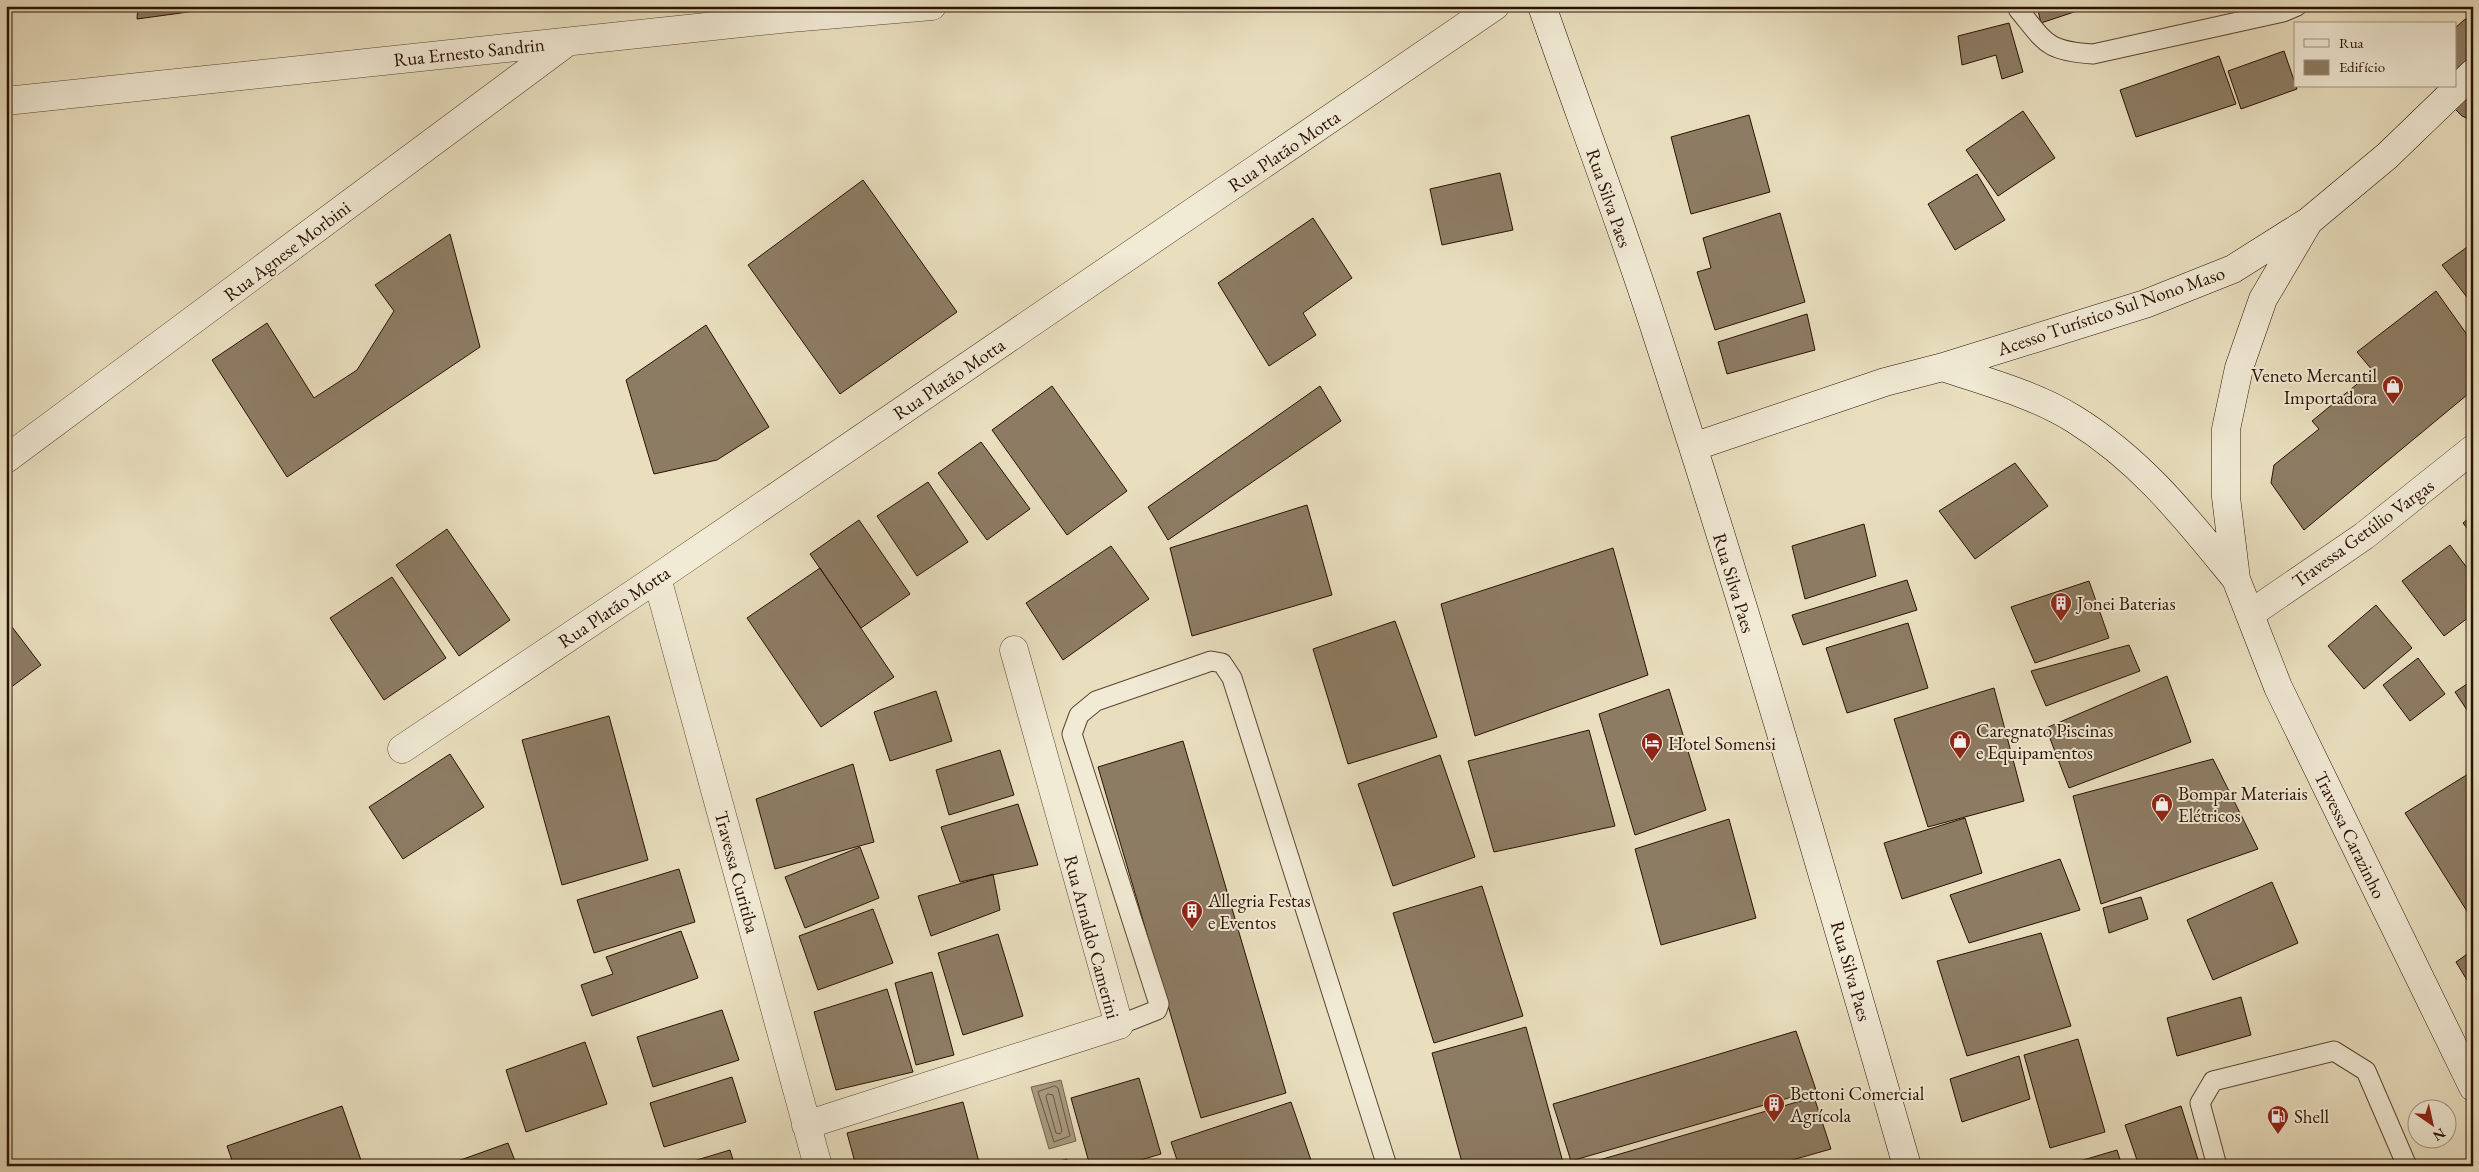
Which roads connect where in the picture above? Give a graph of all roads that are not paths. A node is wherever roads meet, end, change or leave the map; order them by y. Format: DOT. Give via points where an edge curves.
graph roads {
  1 [pos="932,6"];
  2 [pos="1495,6"];
  3 [pos="1542,6"];
  4 [pos="2297,6"];
  5 [pos="2018,9"];
  6 [pos="789,12"];
  7 [pos="568,42"];
  8 [pos="2473,73"];
  9 [pos="6,101"];
  10 [pos="2309,221"];
  11 [pos="1943,367"];
  12 [pos="1693,447"];
  13 [pos="2473,449"];
  14 [pos="6,459"];
  15 [pos="658,578"];
  16 [pos="2236,579"];
  17 [pos="2250,614"];
  18 [pos="1014,650"];
  19 [pos="402,749"];
  20 [pos="1118,1025"];
  21 [pos="2473,1087"];
  22 [pos="806,1125"];
  23 [pos="818,1166"];
  24 [pos="1388,1166"];
  25 [pos="1907,1166"];
  26 [pos="2217,1166"];
  27 [pos="2407,1166"];
  1 -- 6 [label="street, Rua Ernesto Sandrin"];
  2 -- 15 [label="street, Rua Platão Motta"];
  3 -- 12 [label="street, Rua Silva Paes" via="1656,331"];
  4 -- 5 [label="lane" via="2283,12 2093,54 2066,52 2046,43"];
  6 -- 7 [label="street, Rua Ernesto Sandrin"];
  7 -- 9 [label="street, Rua Ernesto Sandrin"];
  7 -- 14 [label="street, Rua Agnese Morbini"];
  8 -- 10 [label="street, Acesso Turístico Sul Nono Maso" via="2387,156"];
  10 -- 11 [label="street, Acesso Turístico Sul Nono Maso" via="2233,269 2145,304"];
  10 -- 16 [label="street, Travessa Carazinho" via="2263,299 2239,368 2228,420 2226,497"];
  11 -- 12 [label="street, Acesso Turístico Sul Nono Maso" via="1844,395"];
  11 -- 16 [label="street, Travessa Carazinho" via="2032,398 2072,418 2112,444 2176,506"];
  12 -- 25 [label="street, Rua Silva Paes"];
  13 -- 17 [label="street, Travessa Getúlio Vargas" via="2364,536"];
  15 -- 19 [label="street, Rua Platão Motta"];
  15 -- 22 [label="street, Travessa Curitiba"];
  16 -- 17 [label="street, Travessa Carazinho"];
  17 -- 21 [label="street, Travessa Carazinho" via="2278,687"];
  18 -- 20 [label="street, Rua Arnaldo Camerini"];
  20 -- 22 [label="street, Rua Arnaldo Camerini"];
  20 -- 24 [label="lane" via="1152,1014 1159,1004 1072,734 1079,715 1096,701 1211,660 1222,663 1232,678"];
  22 -- 23 [label="street, Travessa Curitiba"];
  26 -- 27 [label="lane" via="2200,1103 2213,1081 2334,1051 2366,1071"];
}
